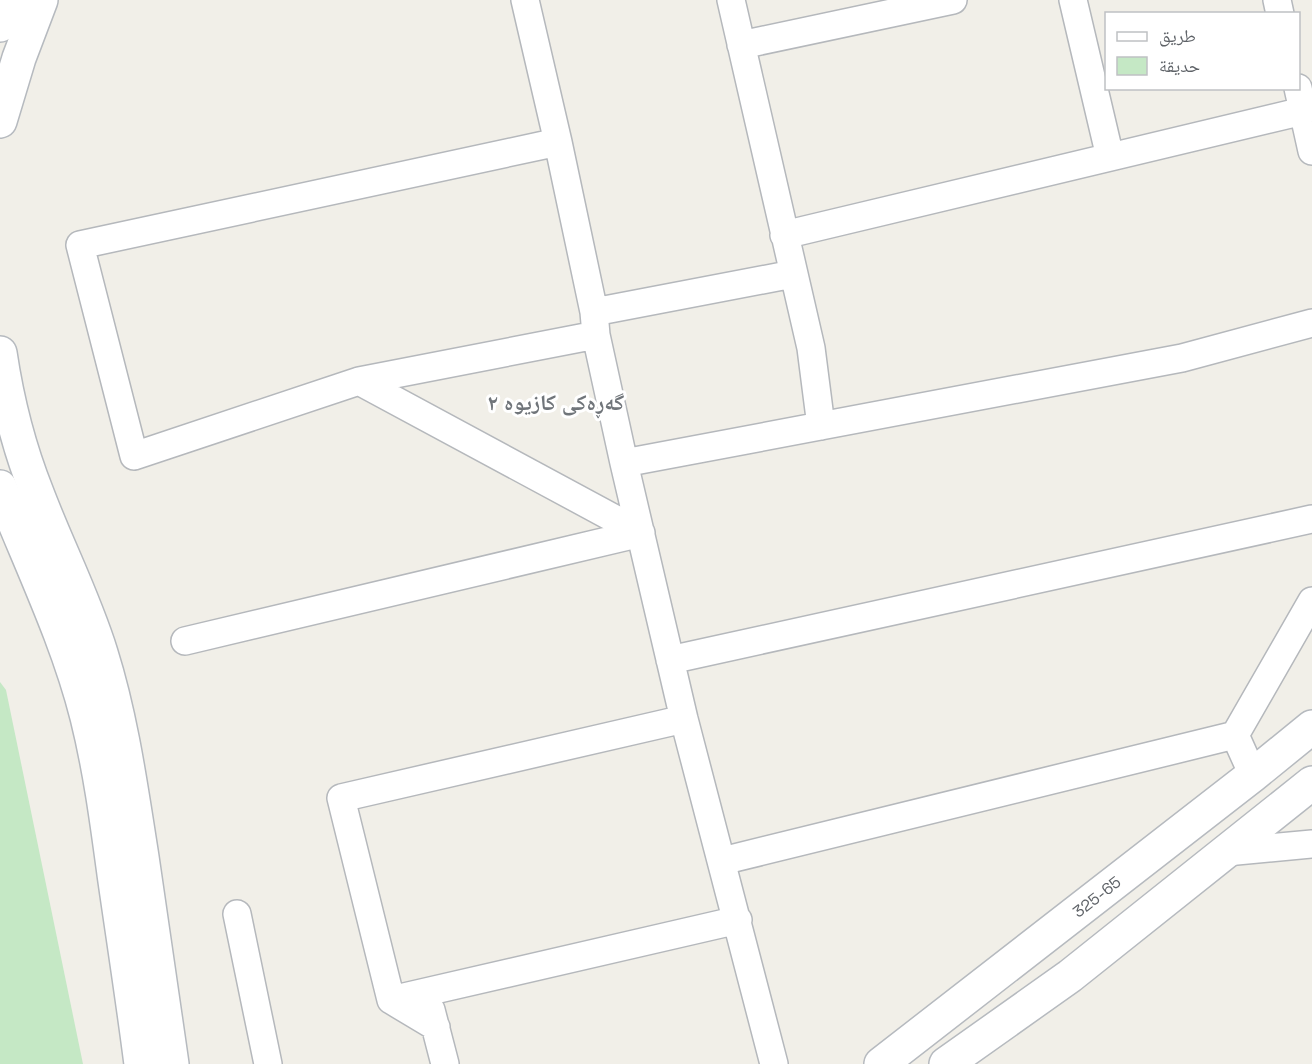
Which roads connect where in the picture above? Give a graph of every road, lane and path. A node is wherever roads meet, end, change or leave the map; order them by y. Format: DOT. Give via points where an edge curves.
graph roads {
  1 [pos="10,0"];
  2 [pos="41,0"];
  3 [pos="525,0"];
  4 [pos="731,0"];
  5 [pos="953,0"];
  6 [pos="1073,0"];
  7 [pos="0,25"];
  8 [pos="741,45"];
  9 [pos="1300,100"];
  10 [pos="0,121"];
  11 [pos="558,142"];
  12 [pos="1312,151"];
  13 [pos="1110,157"];
  14 [pos="784,236"];
  15 [pos="794,274"];
  16 [pos="595,323"];
  17 [pos="1312,323"];
  18 [pos="0,352"];
  19 [pos="359,381"];
  20 [pos="821,426"];
  21 [pos="624,464"];
  22 [pos="0,487"];
  23 [pos="1312,519"];
  24 [pos="641,533"];
  25 [pos="1312,601"];
  26 [pos="185,641"];
  27 [pos="670,660"];
  28 [pos="684,719"];
  29 [pos="1312,727"];
  30 [pos="1235,735"];
  31 [pos="1253,775"];
  32 [pos="1312,783"];
  33 [pos="1312,844"];
  34 [pos="1226,852"];
  35 [pos="722,861"];
  36 [pos="237,914"];
  37 [pos="738,920"];
  38 [pos="427,992"];
  39 [pos="391,1000"];
  40 [pos="436,1027"];
  41 [pos="963,1059"];
  42 [pos="141,1064"];
  43 [pos="172,1064"];
  44 [pos="268,1064"];
  45 [pos="445,1064"];
  46 [pos="774,1064"];
  47 [pos="881,1064"];
  1 -- 7 [label="street"];
  2 -- 10 [label="street"];
  3 -- 11 [label="street"];
  4 -- 8 [label="street"];
  5 -- 8 [label="street"];
  6 -- 13 [label="street"];
  8 -- 14 [label="street"];
  9 -- 12 [label="street"];
  9 -- 13 [label="street"];
  11 -- 16 [label="street"];
  11 -- 19 [label="street" via="80,245 134,456"];
  13 -- 14 [label="street"];
  14 -- 15 [label="street"];
  15 -- 16 [label="street"];
  15 -- 20 [label="street" via="811,348"];
  16 -- 19 [label="street"];
  16 -- 21 [label="street"];
  17 -- 20 [label="street" via="1182,357"];
  18 -- 43 [label="street" via="23,456 87,612 112,692 129,769"];
  19 -- 24 [label="street"];
  20 -- 21 [label="street"];
  21 -- 24 [label="street"];
  22 -- 42 [label="street" via="63,643 98,761"];
  23 -- 27 [label="street"];
  24 -- 26 [label="street"];
  24 -- 27 [label="street"];
  25 -- 30 [label="street"];
  27 -- 28 [label="street"];
  28 -- 35 [label="street"];
  28 -- 39 [label="street" via="341,798"];
  29 -- 31 [label="street, 325-65"];
  30 -- 31 [label="street"];
  30 -- 35 [label="street"];
  31 -- 47 [label="street, 325-65"];
  32 -- 34 [label="street"];
  33 -- 34 [label="street"];
  34 -- 41 [label="street"];
  35 -- 37 [label="street"];
  36 -- 44 [label="street"];
  37 -- 38 [label="street"];
  37 -- 46 [label="street"];
  38 -- 39 [label="street"];
  38 -- 40 [label="street"];
  39 -- 40 [label="street"];
  40 -- 45 [label="street"];
}
